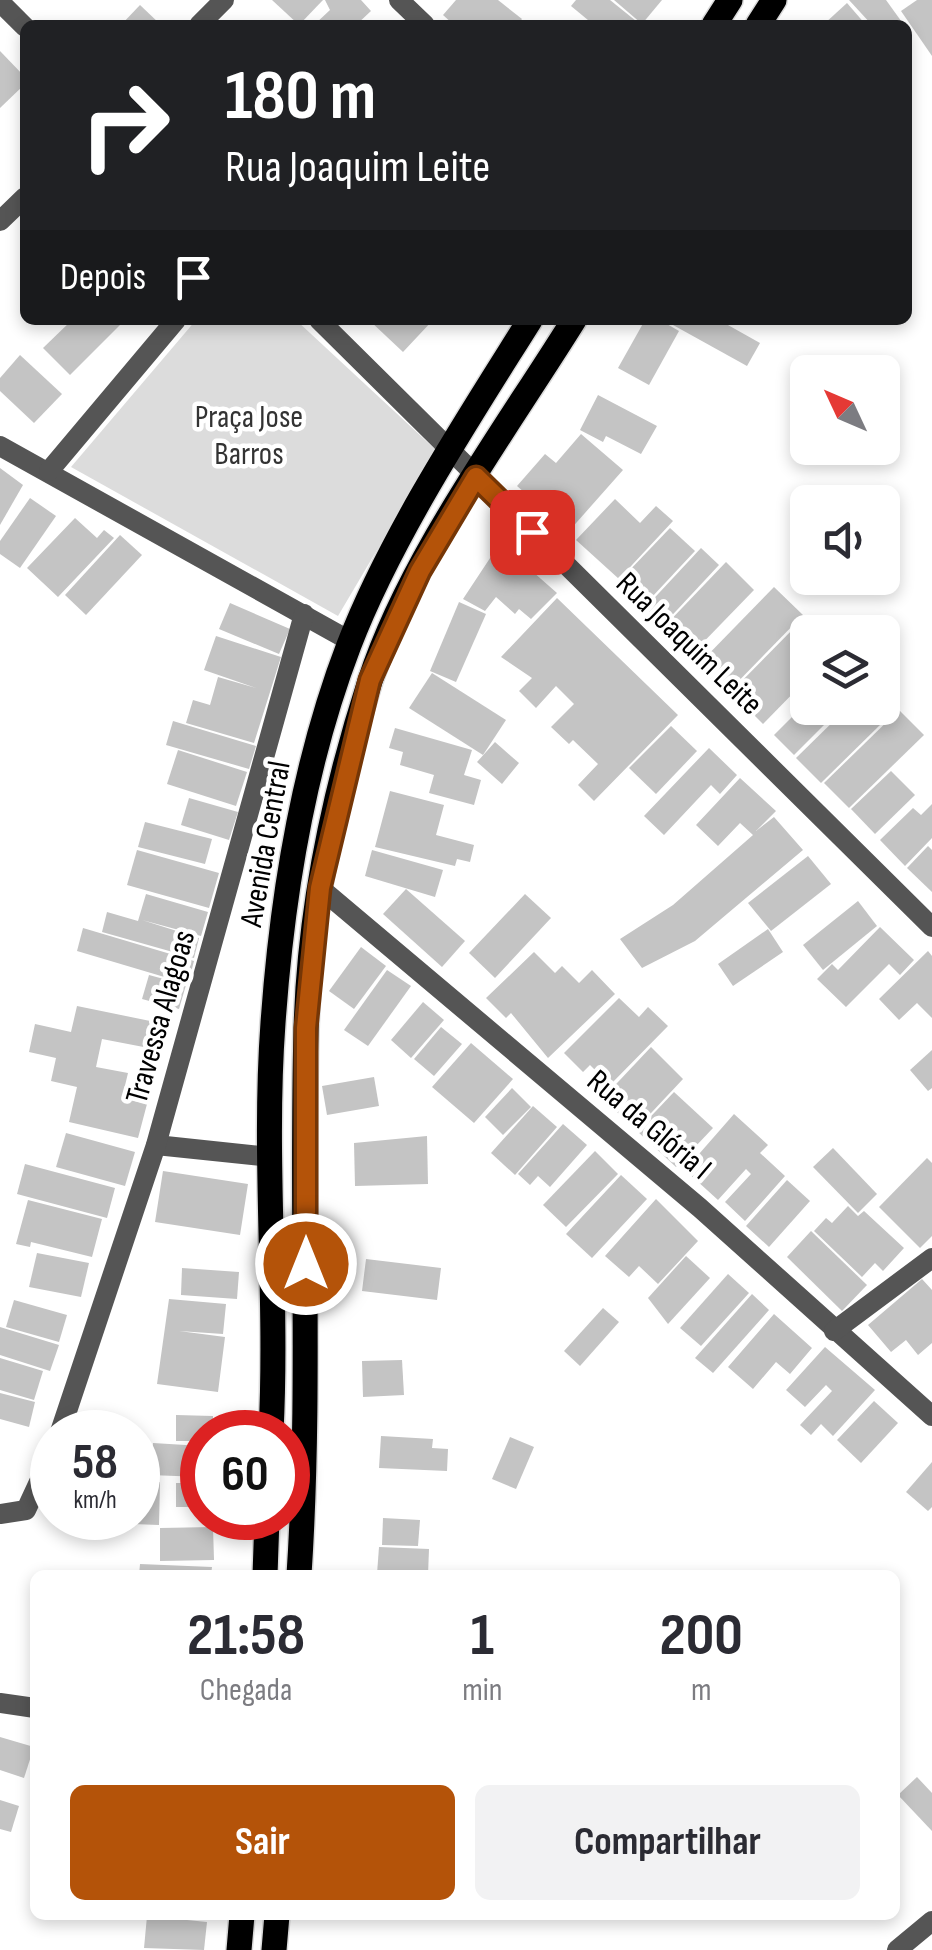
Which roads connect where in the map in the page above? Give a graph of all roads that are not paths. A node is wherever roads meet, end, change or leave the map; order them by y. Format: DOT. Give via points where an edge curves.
graph roads {
  1 [pos="224,0"];
  2 [pos="399,0"];
  3 [pos="0,2"];
  4 [pos="204,20"];
  5 [pos="420,20"];
  6 [pos="20,22"];
  7 [pos="20,202"];
  8 [pos="0,222"];
  9 [pos="172,325"];
  10 [pos="323,325"];
  11 [pos="527,325"];
  12 [pos="571,325"];
  13 [pos="0,446"];
  14 [pos="450,449"];
  15 [pos="49,471"];
  16 [pos="476,477"];
  17 [pos="304,614"];
  18 [pos="350,640"];
  19 [pos="320,888"];
  20 [pos="932,928"];
  21 [pos="272,1026"];
  22 [pos="306,1028"];
  23 [pos="156,1145"];
  24 [pos="270,1157"];
  25 [pos="932,1258"];
  26 [pos="834,1331"];
  27 [pos="67,1410"];
  28 [pos="273,1410"];
  29 [pos="932,1416"];
  30 [pos="30,1500"];
  31 [pos="9,1514"];
  32 [pos="267,1540"];
  33 [pos="265,1570"];
  34 [pos="299,1570"];
  35 [pos="0,1703"];
  36 [pos="30,1707"];
  37 [pos="242,1920"];
  38 [pos="277,1920"];
  39 [pos="932,1922"];
  40 [pos="277,1948"];
  41 [pos="239,1950"];
  42 [pos="898,1950"];
  1 -- 4 [label="street"];
  2 -- 5 [label="street"];
  3 -- 6 [label="street"];
  7 -- 8 [label="street"];
  9 -- 15 [label="street"];
  10 -- 14 [label="street, Rua Joaquim Leite"];
  11 -- 14 [label="main road, Avenida Central"];
  12 -- 16 [label="main road"];
  13 -- 15 [label="street"];
  14 -- 16 [label="street, Rua Joaquim Leite"];
  14 -- 18 [label="main road, Avenida Central"];
  15 -- 17 [label="street"];
  16 -- 19 [label="main road" via="420,571 370,680"];
  16 -- 20 [label="street, Rua Joaquim Leite"];
  17 -- 18 [label="street"];
  17 -- 23 [label="street, Travessa Alagoas"];
  18 -- 21 [label="main road, Avenida Central" via="299,820"];
  19 -- 22 [label="main road"];
  19 -- 26 [label="street, Rua da Glória I" via="700,1208"];
  21 -- 22 [label="main road"];
  21 -- 24 [label="main road, Avenida Central"];
  22 -- 34 [label="main road"];
  23 -- 24 [label="street"];
  23 -- 27 [label="street, Travessa Alagoas"];
  24 -- 28 [label="main road, Avenida Central"];
  25 -- 26 [label="street"];
  26 -- 29 [label="street, Rua da Glória I"];
  30 -- 31 [label="street"];
  32 -- 33 [label="main road"];
  35 -- 36 [label="street"];
  37 -- 41 [label="main road"];
  38 -- 40 [label="main road"];
  39 -- 42 [label="street"];
}
